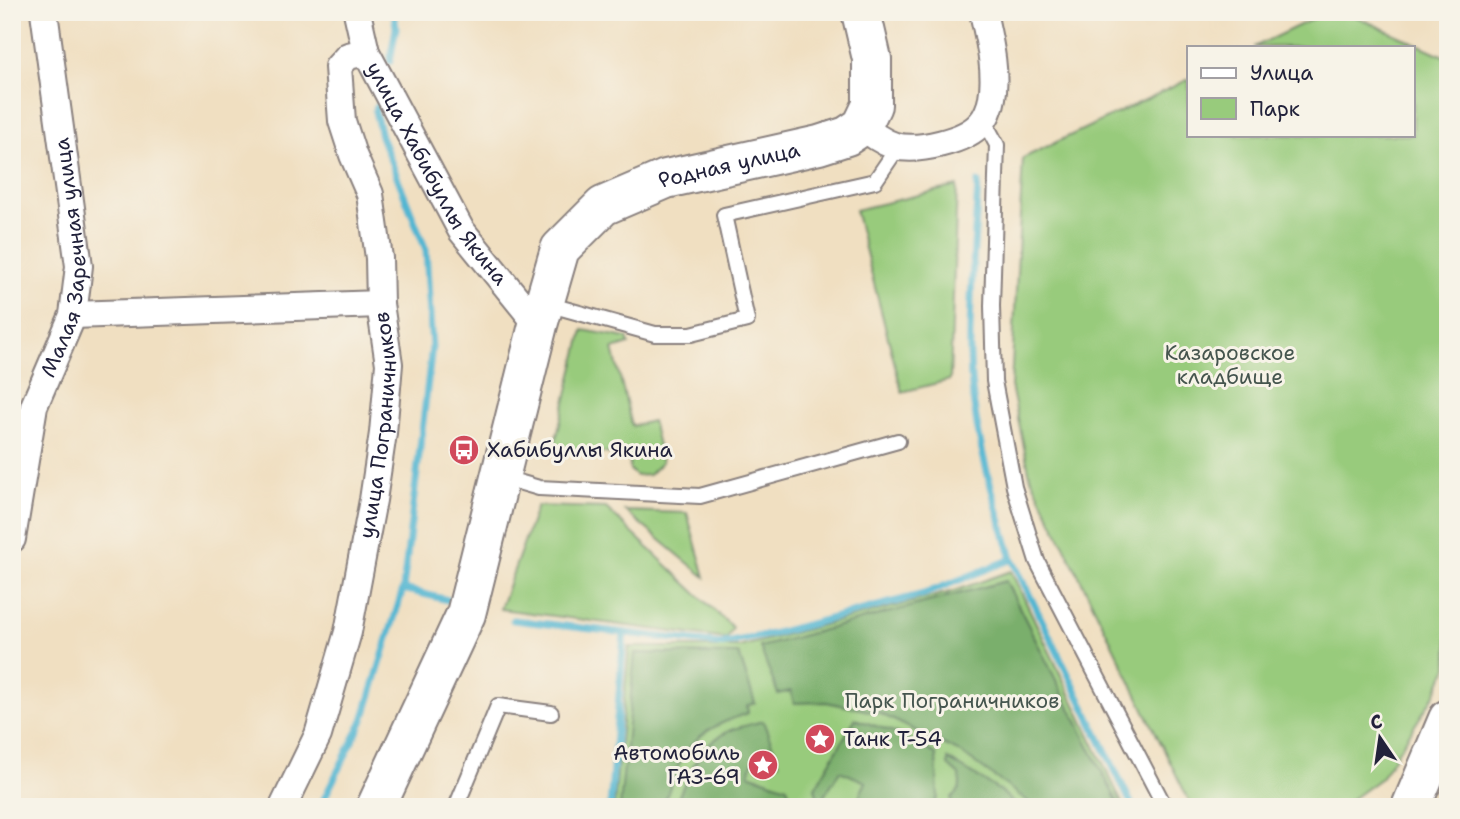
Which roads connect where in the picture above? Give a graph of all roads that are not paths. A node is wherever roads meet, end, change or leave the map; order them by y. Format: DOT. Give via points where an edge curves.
graph roads {
  1 [pos="44,12"];
  2 [pos="357,12"];
  3 [pos="861,12"];
  4 [pos="983,12"];
  5 [pos="366,52"];
  6 [pos="984,121"];
  7 [pos="862,127"];
  8 [pos="898,147"];
  9 [pos="380,304"];
  10 [pos="541,314"];
  11 [pos="73,315"];
  12 [pos="898,441"];
  13 [pos="500,477"];
  14 [pos="12,539"];
  15 [pos="551,713"];
  16 [pos="1448,719"];
  17 [pos="283,807"];
  18 [pos="376,807"];
  19 [pos="456,807"];
  20 [pos="1165,807"];
  21 [pos="1411,807"];
  1 -- 11 [label="street, Малая Заречная улица" via="79,266"];
  2 -- 5 [label="street, улица Хабибуллы Якина"];
  3 -- 7 [label="street" via="872,59 872,105"];
  4 -- 6 [label="street" via="993,60 992,99"];
  5 -- 9 [label="street, улица Пограничников" via="348,56 338,67 342,121 370,194"];
  5 -- 10 [label="street, улица Хабибуллы Якина" via="461,230"];
  6 -- 8 [label="street" via="958,138 922,148"];
  6 -- 20 [label="lane" via="997,145 994,381 1014,487 1037,561"];
  7 -- 8 [label="street"];
  7 -- 10 [label="street, Родная улица" via="819,145 666,178 603,206 560,249"];
  8 -- 10 [label="lane" via="875,181 724,215 747,320 691,334 655,334"];
  9 -- 11 [label="street"];
  9 -- 17 [label="street, улица Пограничников" via="389,364 383,433 351,619 318,735"];
  10 -- 13 [label="street"];
  11 -- 14 [label="street, Малая Заречная улица" via="34,406"];
  12 -- 13 [label="lane" via="700,495 539,488"];
  13 -- 18 [label="street" via="466,614"];
  15 -- 19 [label="lane" via="498,706"];
  16 -- 21 [label="street"];
}
